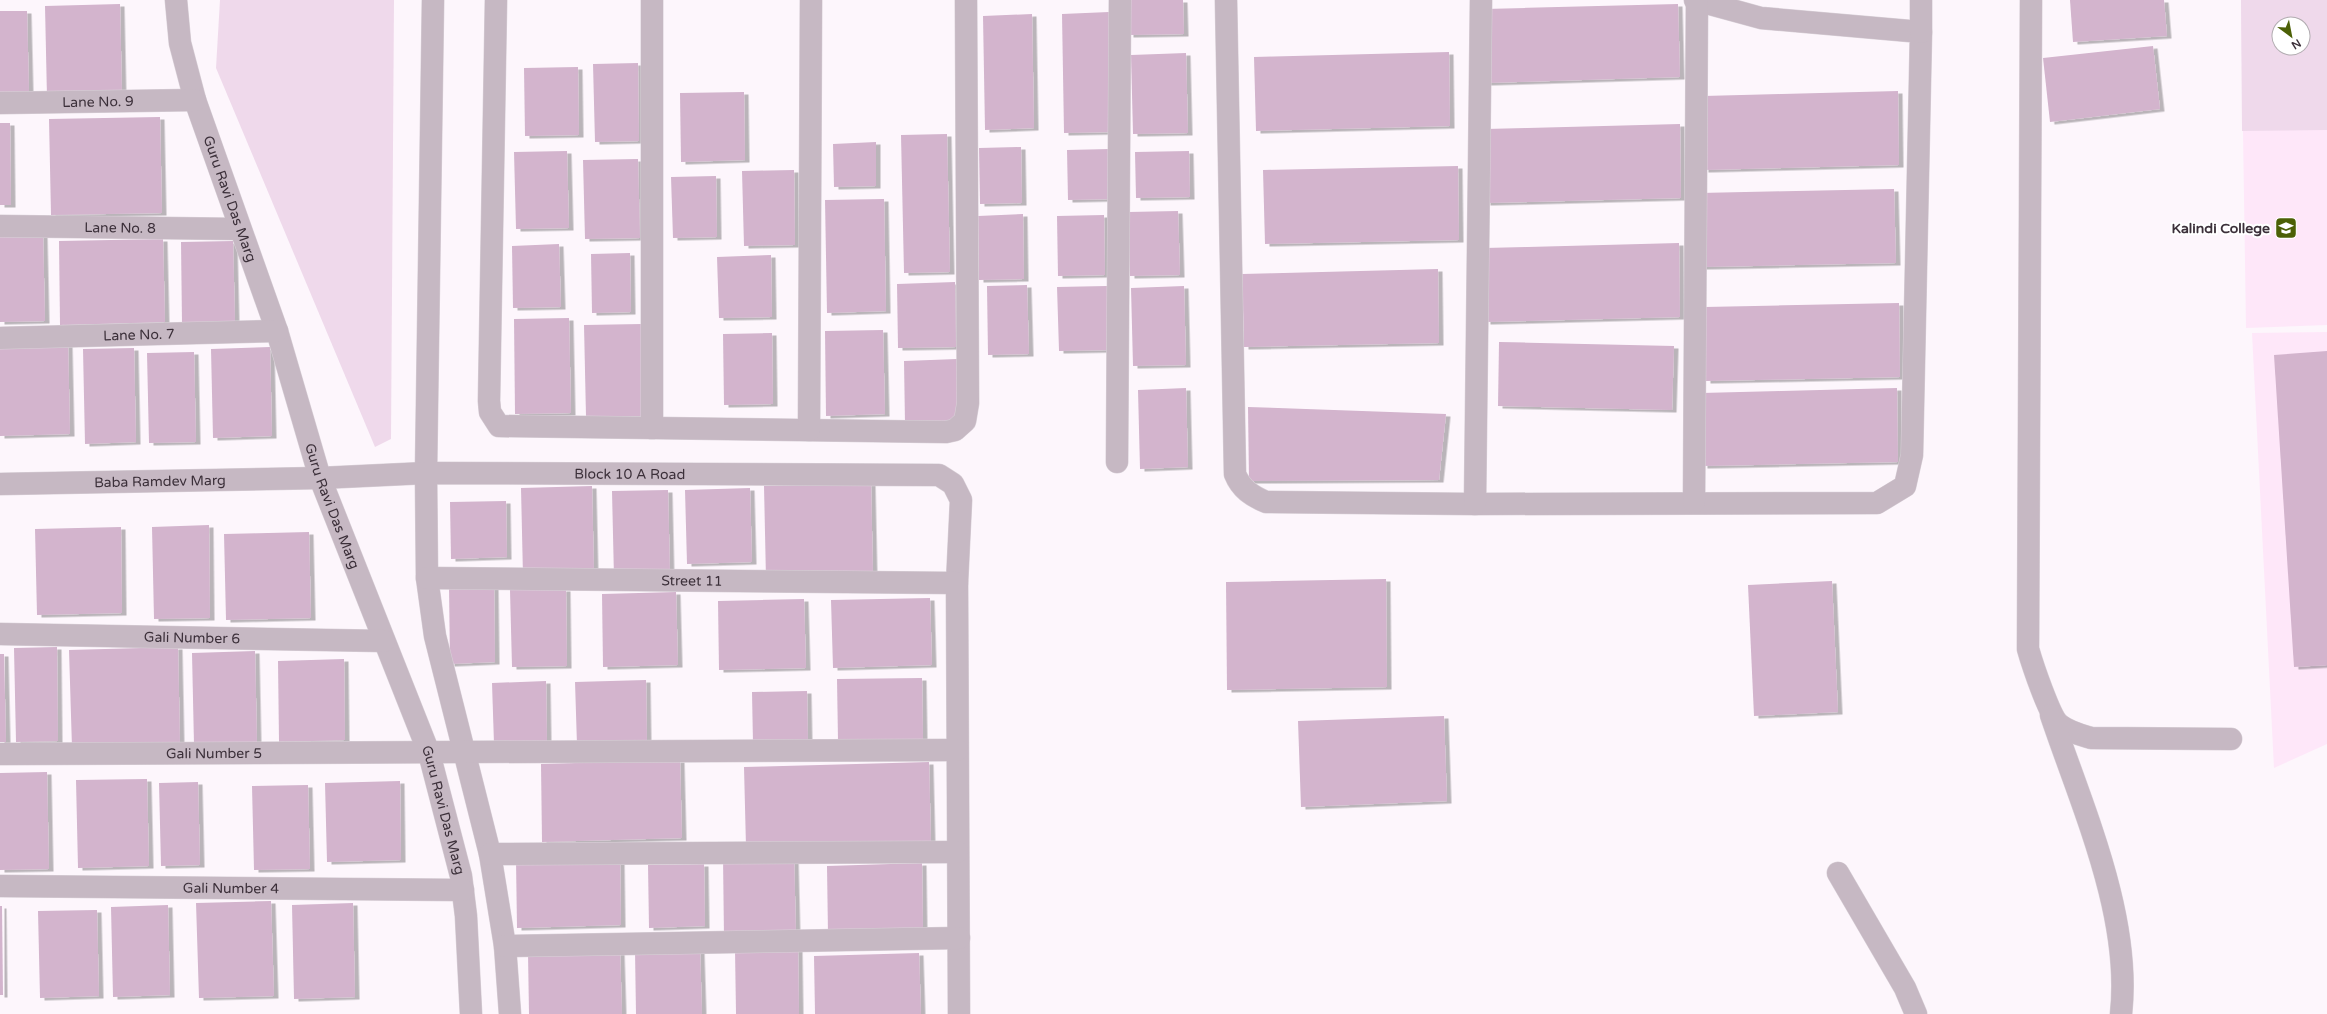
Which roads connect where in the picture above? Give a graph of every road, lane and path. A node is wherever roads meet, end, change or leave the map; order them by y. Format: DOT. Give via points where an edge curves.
graph roads {
  1 [pos="176,0"];
  2 [pos="433,0"];
  3 [pos="496,0"];
  4 [pos="652,0"];
  5 [pos="811,0"];
  6 [pos="966,0"];
  7 [pos="1120,0"];
  8 [pos="1226,0"];
  9 [pos="1481,0"];
  10 [pos="1696,0"];
  11 [pos="1922,0"];
  12 [pos="2030,0"];
  13 [pos="1921,32"];
  14 [pos="195,100"];
  15 [pos="0,104"];
  16 [pos="0,226"];
  17 [pos="240,230"];
  18 [pos="277,332"];
  19 [pos="0,338"];
  20 [pos="652,428"];
  21 [pos="809,430"];
  22 [pos="1117,462"];
  23 [pos="426,472"];
  24 [pos="320,478"];
  25 [pos="0,484"];
  26 [pos="1694,502"];
  27 [pos="1475,504"];
  28 [pos="427,578"];
  29 [pos="957,583"];
  30 [pos="0,634"];
  31 [pos="384,641"];
  32 [pos="2044,695"];
  33 [pos="2231,739"];
  34 [pos="957,750"];
  35 [pos="465,752"];
  36 [pos="428,753"];
  37 [pos="0,754"];
  38 [pos="958,852"];
  39 [pos="490,854"];
  40 [pos="1838,873"];
  41 [pos="0,886"];
  42 [pos="463,890"];
  43 [pos="959,938"];
  44 [pos="506,946"];
  45 [pos="471,1014"];
  46 [pos="510,1014"];
  47 [pos="959,1014"];
  48 [pos="1916,1014"];
  49 [pos="2121,1014"];
  1 -- 14 [label="street, Guru Ravi Das Marg" via="180,43"];
  2 -- 23 [label="street"];
  3 -- 20 [label="street" via="490,412 499,426 508,427"];
  4 -- 20 [label="street"];
  5 -- 21 [label="street"];
  6 -- 21 [label="street" via="968,403 965,421 955,430 946,432"];
  7 -- 22 [label="street"];
  8 -- 27 [label="street" via="1235,474 1239,484 1252,496 1266,502"];
  9 -- 27 [label="street"];
  10 -- 13 [label="street" via="1761,18"];
  10 -- 26 [label="street"];
  11 -- 13 [label="street"];
  12 -- 32 [label="street" via="2028,649"];
  13 -- 26 [label="street" via="1912,455 1905,486 1878,503"];
  14 -- 15 [label="street, Lane No. 9"];
  14 -- 17 [label="street, Guru Ravi Das Marg"];
  16 -- 17 [label="street, Lane No. 8"];
  17 -- 18 [label="street, Guru Ravi Das Marg"];
  18 -- 19 [label="street, Lane No. 7"];
  18 -- 24 [label="street, Guru Ravi Das Marg"];
  20 -- 21 [label="street"];
  23 -- 24 [label="street, Block 10 A Road"];
  23 -- 28 [label="street"];
  23 -- 29 [label="street, Block 10 A Road" via="939,475 953,484 961,500"];
  24 -- 25 [label="street, Baba Ramdev Marg"];
  24 -- 31 [label="street, Guru Ravi Das Marg"];
  26 -- 27 [label="street"];
  28 -- 29 [label="street, Street 11"];
  28 -- 35 [label="street" via="435,636"];
  29 -- 34 [label="street"];
  30 -- 31 [label="street, Gali Number 6"];
  31 -- 36 [label="street, Guru Ravi Das Marg"];
  32 -- 33 [label="street" via="2058,724 2091,738"];
  32 -- 49 [label="street" via="2104,871 2119,928 2123,997"];
  34 -- 35 [label="street, Gali Number 5"];
  34 -- 38 [label="street"];
  35 -- 36 [label="street, Gali Number 5"];
  35 -- 39 [label="street"];
  36 -- 37 [label="street, Gali Number 5"];
  36 -- 42 [label="street, Guru Ravi Das Marg" via="453,841"];
  38 -- 39 [label="street"];
  38 -- 43 [label="street"];
  39 -- 44 [label="street"];
  40 -- 48 [label="street" via="1905,988"];
  41 -- 42 [label="street, Gali Number 4"];
  42 -- 45 [label="street, Guru Ravi Das Marg"];
  43 -- 44 [label="street"];
  43 -- 47 [label="street"];
  44 -- 46 [label="street"];
}
